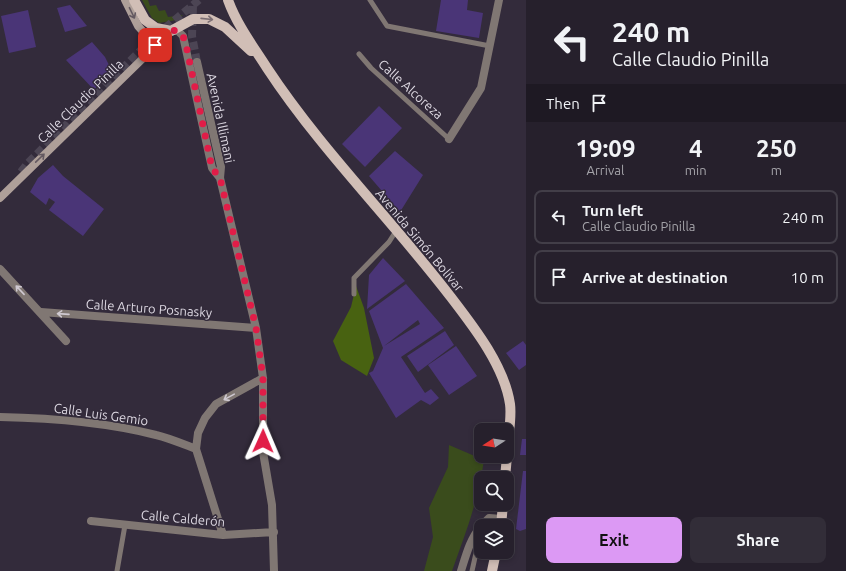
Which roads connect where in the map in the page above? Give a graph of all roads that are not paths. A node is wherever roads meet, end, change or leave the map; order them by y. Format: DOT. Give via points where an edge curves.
graph roads {
  1 [pos="125,0"];
  2 [pos="134,0"];
  3 [pos="228,0"];
  4 [pos="370,0"];
  5 [pos="499,0"];
  6 [pos="171,30"];
  7 [pos="155,45"];
  8 [pos="490,46"];
  9 [pos="359,54"];
  10 [pos="198,62"];
  11 [pos="264,64"];
  12 [pos="449,139"];
  13 [pos="21,172"];
  14 [pos="220,178"];
  15 [pos="12,185"];
  16 [pos="0,198"];
  17 [pos="396,231"];
  18 [pos="0,269"];
  19 [pos="354,294"];
  20 [pos="41,312"];
  21 [pos="256,328"];
  22 [pos="66,341"];
  23 [pos="263,378"];
  24 [pos="0,417"];
  25 [pos="509,423"];
  26 [pos="196,449"];
  27 [pos="91,521"];
  28 [pos="125,525"];
  29 [pos="274,532"];
  30 [pos="223,535"];
  31 [pos="474,538"];
  32 [pos="475,559"];
  33 [pos="495,559"];
  34 [pos="117,571"];
  35 [pos="274,571"];
  36 [pos="461,571"];
  37 [pos="472,571"];
  38 [pos="492,571"];
  1 -- 7 [label="main road, one-way" via="138,26"];
  2 -- 6 [label="main road" via="145,20 156,28"];
  3 -- 11 [label="main road" via="235,19"];
  4 -- 8 [label="lane" via="387,26"];
  5 -- 8 [label="street"];
  6 -- 7 [label="main road, Calle Claudio Pinilla"];
  6 -- 11 [label="main road, Calle Claudio Pinilla, one-way" via="193,19 216,21 231,31"];
  6 -- 14 [label="street, Avenida Illimani" via="178,31 183,36 212,168"];
  15 -- 7 [label="main road, Calle Claudio Pinilla, one-way"];
  8 -- 12 [label="street" via="481,88"];
  9 -- 12 [label="lane, Calle Alcoreza"];
  10 -- 14 [label="street, Avenida Illimani" via="221,167"];
  11 -- 17 [label="main road, Avenida Simón Bolívar" via="291,105"];
  13 -- 15 [label="main road, Calle Claudio Pinilla"];
  14 -- 21 [label="street, Avenida Illimani"];
  15 -- 16 [label="main road, Calle Claudio Pinilla"];
  17 -- 19 [label="lane" via="389,242 354,278"];
  17 -- 25 [label="main road, Avenida Simón Bolívar" via="465,316 495,363 510,404"];
  20 -- 18 [label="street, one-way"];
  21 -- 20 [label="street, Calle Arturo Posnasky, one-way"];
  20 -- 22 [label="street"];
  21 -- 23 [label="street, Avenida Illimani"];
  23 -- 26 [label="street, one-way" via="216,404 198,433"];
  23 -- 29 [label="street, Avenida Illimani" via="263,452"];
  24 -- 26 [label="street, Calle Luis Gemio" via="66,420 135,430"];
  26 -- 30 [label="street"];
  27 -- 28 [label="street, Calle Calderón"];
  28 -- 30 [label="street, Calle Calderón"];
  28 -- 34 [label="lane"];
  29 -- 30 [label="street, Calle Calderón"];
  29 -- 35 [label="street, Avenida Illimani"];
  31 -- 36 [label="street"];
  32 -- 37 [label="lane"];
  33 -- 38 [label="main road"];
}
